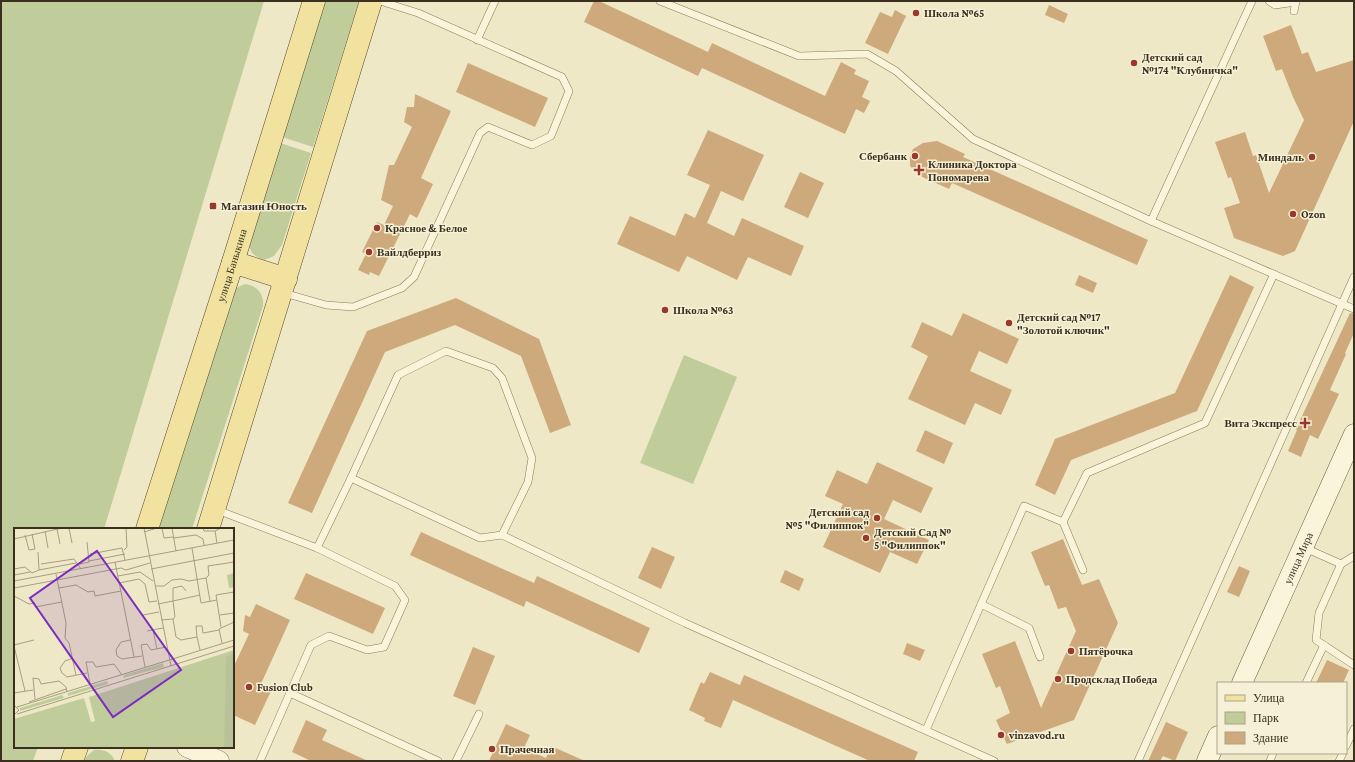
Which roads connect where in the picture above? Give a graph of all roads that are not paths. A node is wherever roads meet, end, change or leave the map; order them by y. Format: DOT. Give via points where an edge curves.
graph roads {
  1 [pos="314,1"];
  2 [pos="371,1"];
  3 [pos="380,1"];
  4 [pos="495,1"];
  5 [pos="660,1"];
  6 [pos="1252,1"];
  7 [pos="1269,1"];
  8 [pos="1296,1"];
  9 [pos="669,3"];
  10 [pos="1294,11"];
  11 [pos="477,40"];
  12 [pos="1151,220"];
  13 [pos="233,262"];
  14 [pos="1274,274"];
  15 [pos="1354,277"];
  16 [pos="284,286"];
  17 [pos="1342,304"];
  18 [pos="1354,309"];
  19 [pos="1354,434"];
  20 [pos="351,478"];
  21 [pos="212,519"];
  22 [pos="1063,522"];
  23 [pos="147,528"];
  24 [pos="502,535"];
  25 [pos="1303,547"];
  26 [pos="316,548"];
  27 [pos="1354,556"];
  28 [pos="1341,564"];
  29 [pos="1083,570"];
  30 [pos="981,604"];
  31 [pos="1324,645"];
  32 [pos="1040,657"];
  33 [pos="1354,665"];
  34 [pos="1242,682"];
  35 [pos="1306,682"];
  36 [pos="290,693"];
  37 [pos="479,714"];
  38 [pos="1354,729"];
  39 [pos="926,730"];
  40 [pos="1217,738"];
  41 [pos="1347,744"];
  42 [pos="77,748"];
  43 [pos="137,748"];
  44 [pos="189,748"];
  45 [pos="72,761"];
  46 [pos="132,761"];
  47 [pos="219,761"];
  48 [pos="260,761"];
  49 [pos="438,761"];
  50 [pos="456,761"];
  51 [pos="994,761"];
  52 [pos="1138,761"];
  53 [pos="1207,761"];
  1 -- 13 [label="main road, улица Баныкина"];
  2 -- 16 [label="main road"];
  3 -- 11 [label="lane" via="418,13"];
  4 -- 11 [label="lane"];
  5 -- 9 [label="lane"];
  6 -- 12 [label="lane"];
  7 -- 8 [label="lane" via="1275,5"];
  8 -- 10 [label="lane"];
  9 -- 12 [label="lane" via="799,56 867,54 896,71 973,139"];
  11 -- 16 [label="lane" via="562,77 569,91 551,136 532,145 488,128 480,133 414,277 402,288 353,307 326,305"];
  12 -- 14 [label="lane"];
  13 -- 16 [label="main road"];
  13 -- 23 [label="main road, улица Баныкина"];
  14 -- 17 [label="lane"];
  14 -- 22 [label="lane" via="1205,423 1087,473"];
  15 -- 17 [label="lane"];
  16 -- 21 [label="main road"];
  17 -- 18 [label="lane"];
  17 -- 52 [label="lane"];
  19 -- 25 [label="main road, улица Мира"];
  20 -- 24 [label="lane" via="480,538"];
  20 -- 24 [label="lane" via="398,375 446,351 493,368 502,378 532,458 528,482"];
  20 -- 26 [label="lane"];
  21 -- 26 [label="lane"];
  22 -- 29 [label="lane"];
  22 -- 30 [label="lane" via="1024,506"];
  24 -- 39 [label="lane" via="685,623"];
  25 -- 28 [label="lane"];
  25 -- 34 [label="main road, улица Мира"];
  26 -- 36 [label="lane" via="395,586 405,600 384,647 367,650 329,636 311,645"];
  27 -- 28 [label="lane"];
  28 -- 31 [label="lane" via="1319,613 1316,640"];
  30 -- 32 [label="lane" via="1028,628"];
  30 -- 39 [label="lane"];
  31 -- 33 [label="lane"];
  31 -- 35 [label="lane"];
  36 -- 48 [label="lane"];
  36 -- 49 [label="lane"];
  37 -- 50 [label="lane"];
  38 -- 41 [label="lane"];
  39 -- 51 [label="lane"];
  40 -- 53 [label="main road"];
  42 -- 45 [label="main road"];
  43 -- 46 [label="main road"];
  44 -- 47 [label="main road"];
}
